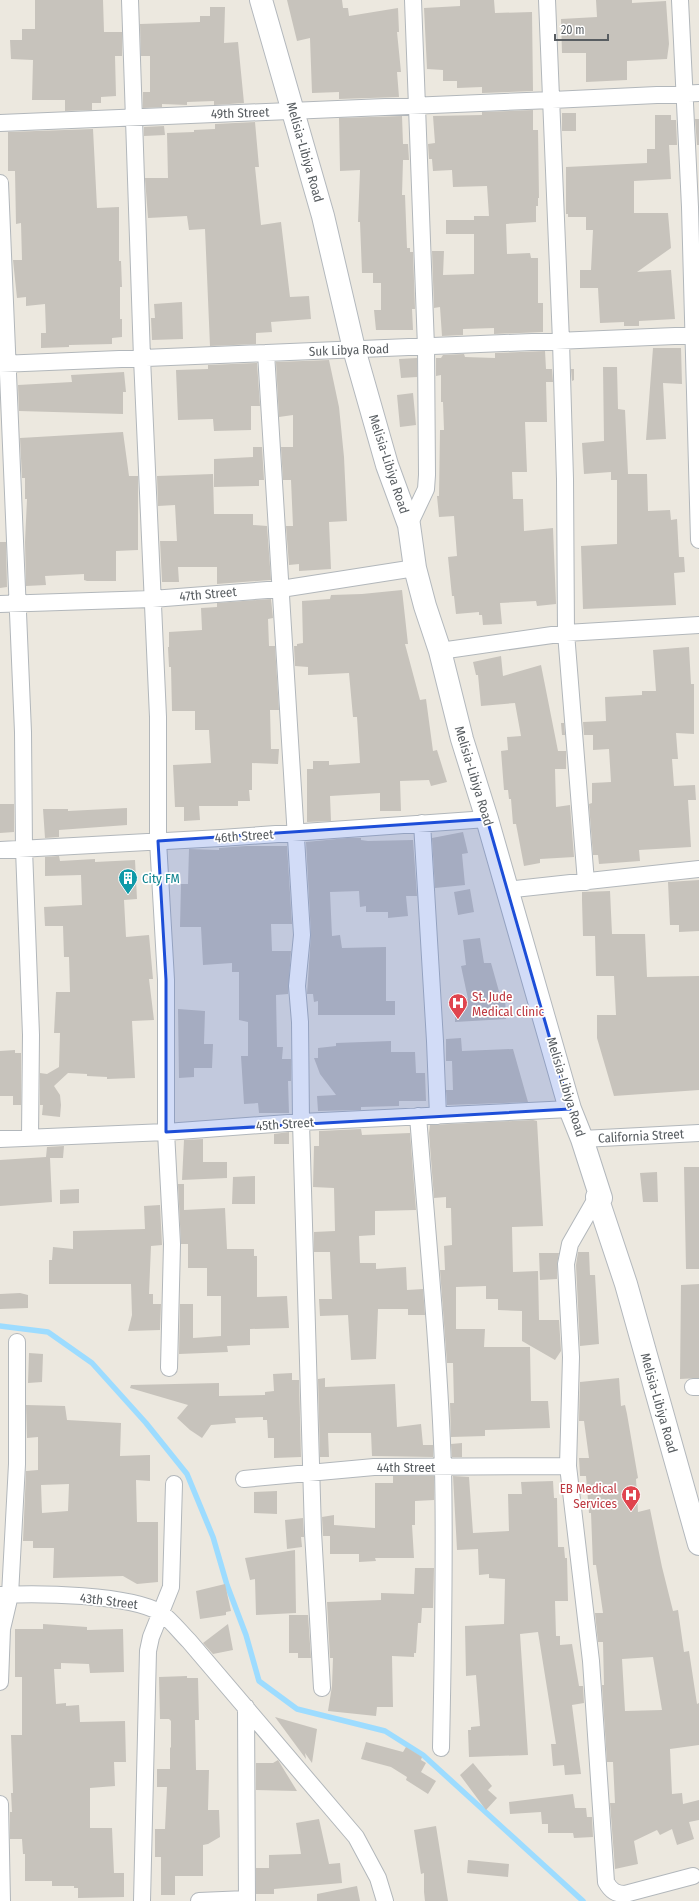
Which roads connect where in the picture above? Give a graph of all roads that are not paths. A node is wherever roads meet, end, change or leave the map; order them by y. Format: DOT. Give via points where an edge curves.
graph roads {
  1 [pos="130,0"];
  2 [pos="261,0"];
  3 [pos="413,0"];
  4 [pos="547,0"];
  5 [pos="680,0"];
  6 [pos="692,93"];
  7 [pos="552,100"];
  8 [pos="417,106"];
  9 [pos="293,111"];
  10 [pos="133,118"];
  11 [pos="0,123"];
  12 [pos="0,183"];
  13 [pos="696,336"];
  14 [pos="561,341"];
  15 [pos="426,347"];
  16 [pos="354,349"];
  17 [pos="266,353"];
  18 [pos="142,358"];
  19 [pos="3,364"];
  20 [pos="410,525"];
  21 [pos="699,540"];
  22 [pos="415,568"];
  23 [pos="281,589"];
  24 [pos="152,599"];
  25 [pos="0,604"];
  26 [pos="17,604"];
  27 [pos="699,625"];
  28 [pos="566,634"];
  29 [pos="440,651"];
  30 [pos="487,819"];
  31 [pos="422,823"];
  32 [pos="295,833"];
  33 [pos="158,841"];
  34 [pos="0,850"];
  35 [pos="24,850"];
  36 [pos="699,869"];
  37 [pos="586,882"];
  38 [pos="506,890"];
  39 [pos="570,1109"];
  40 [pos="418,1116"];
  41 [pos="438,1116"];
  42 [pos="301,1122"];
  43 [pos="166,1132"];
  44 [pos="699,1133"];
  45 [pos="30,1137"];
  46 [pos="0,1139"];
  47 [pos="582,1139"];
  48 [pos="597,1197"];
  49 [pos="17,1342"];
  50 [pos="169,1368"];
  51 [pos="568,1466"];
  52 [pos="443,1467"];
  53 [pos="312,1472"];
  54 [pos="244,1479"];
  55 [pos="174,1484"];
  56 [pos="699,1544"];
  57 [pos="5,1595"];
  58 [pos="161,1614"];
  59 [pos="0,1682"];
  60 [pos="322,1688"];
  61 [pos="246,1707"];
  62 [pos="441,1748"];
  63 [pos="0,1804"];
  64 [pos="693,1876"];
  65 [pos="247,1900"];
  66 [pos="2,1901"];
  67 [pos="142,1901"];
  68 [pos="199,1901"];
  69 [pos="385,1901"];
  1 -- 10 [label="street"];
  2 -- 9 [label="main road, Melisia-Libiya Road"];
  3 -- 8 [label="street"];
  4 -- 7 [label="street"];
  5 -- 6 [label="street"];
  6 -- 7 [label="street, 49th Street"];
  6 -- 13 [label="street"];
  7 -- 8 [label="street, 49th Street"];
  7 -- 14 [label="street"];
  8 -- 9 [label="street, 49th Street"];
  8 -- 15 [label="street"];
  9 -- 10 [label="street, 49th Street"];
  9 -- 16 [label="main road, Melisia-Libiya Road" via="323,216"];
  10 -- 11 [label="street, 49th Street"];
  10 -- 18 [label="street"];
  12 -- 19 [label="street"];
  13 -- 14 [label="street, Suk Libya Road"];
  13 -- 21 [label="street"];
  14 -- 15 [label="street, Suk Libya Road"];
  14 -- 28 [label="street"];
  15 -- 16 [label="street, Suk Libya Road"];
  15 -- 20 [label="street" via="426,489"];
  16 -- 17 [label="street, Suk Libya Road"];
  16 -- 20 [label="main road, Melisia-Libiya Road" via="387,465"];
  17 -- 18 [label="street, Suk Libya Road"];
  17 -- 23 [label="street"];
  18 -- 19 [label="street, Suk Libya Road"];
  18 -- 24 [label="street"];
  19 -- 26 [label="street"];
  20 -- 22 [label="main road, Melisia-Libiya Road"];
  22 -- 23 [label="street, 47th Street"];
  22 -- 29 [label="main road, Melisia-Libiya Road" via="424,606"];
  23 -- 24 [label="street, 47th Street"];
  23 -- 32 [label="street"];
  24 -- 26 [label="street, 47th Street"];
  24 -- 33 [label="street" via="158,717"];
  25 -- 26 [label="street, 47th Street"];
  26 -- 35 [label="street" via="23,732"];
  27 -- 28 [label="street"];
  28 -- 29 [label="street"];
  28 -- 37 [label="street"];
  29 -- 30 [label="main road, Melisia-Libiya Road" via="462,740"];
  30 -- 31 [label="street, 46th Street"];
  30 -- 38 [label="main road, Melisia-Libiya Road"];
  31 -- 32 [label="street, 46th Street"];
  31 -- 41 [label="street"];
  32 -- 33 [label="street, 46th Street"];
  32 -- 42 [label="street" via="302,935 297,986"];
  33 -- 35 [label="street, 46th Street"];
  33 -- 43 [label="street" via="166,980"];
  34 -- 35 [label="street, 46th Street"];
  35 -- 45 [label="street" via="31,1035"];
  36 -- 37 [label="street"];
  37 -- 38 [label="street"];
  38 -- 39 [label="main road, Melisia-Libiya Road"];
  39 -- 41 [label="street, 45th Street"];
  39 -- 47 [label="main road, Melisia-Libiya Road"];
  40 -- 41 [label="street, 45th Street"];
  40 -- 42 [label="street, 45th Street"];
  40 -- 52 [label="street"];
  42 -- 43 [label="street, 45th Street"];
  42 -- 53 [label="street"];
  43 -- 45 [label="street, 45th Street"];
  43 -- 50 [label="street" via="172,1244"];
  44 -- 47 [label="street, California Street"];
  45 -- 46 [label="street, 45th Street"];
  47 -- 48 [label="main road, Melisia-Libiya Road" via="600,1198"];
  48 -- 51 [label="street" via="570,1244 566,1264 571,1357"];
  48 -- 56 [label="main road, Melisia-Libiya Road" via="626,1284"];
  49 -- 57 [label="street" via="17,1464"];
  51 -- 52 [label="street, 44th Street"];
  51 -- 64 [label="street" via="591,1661 606,1882 617,1894 625,1894"];
  52 -- 53 [label="street, 44th Street" via="374,1467"];
  52 -- 62 [label="street"];
  53 -- 54 [label="street, 44th Street"];
  53 -- 60 [label="street"];
  55 -- 58 [label="street" via="171,1587"];
  57 -- 58 [label="street, 43th Street" via="79,1596 137,1603"];
  57 -- 59 [label="street"];
  58 -- 61 [label="street, 43th Street" via="189,1641"];
  58 -- 67 [label="street" via="148,1651"];
  61 -- 65 [label="street"];
  61 -- 69 [label="street, 43th Street" via="356,1837 378,1878"];
  63 -- 66 [label="street"];
  65 -- 68 [label="street"];
}
